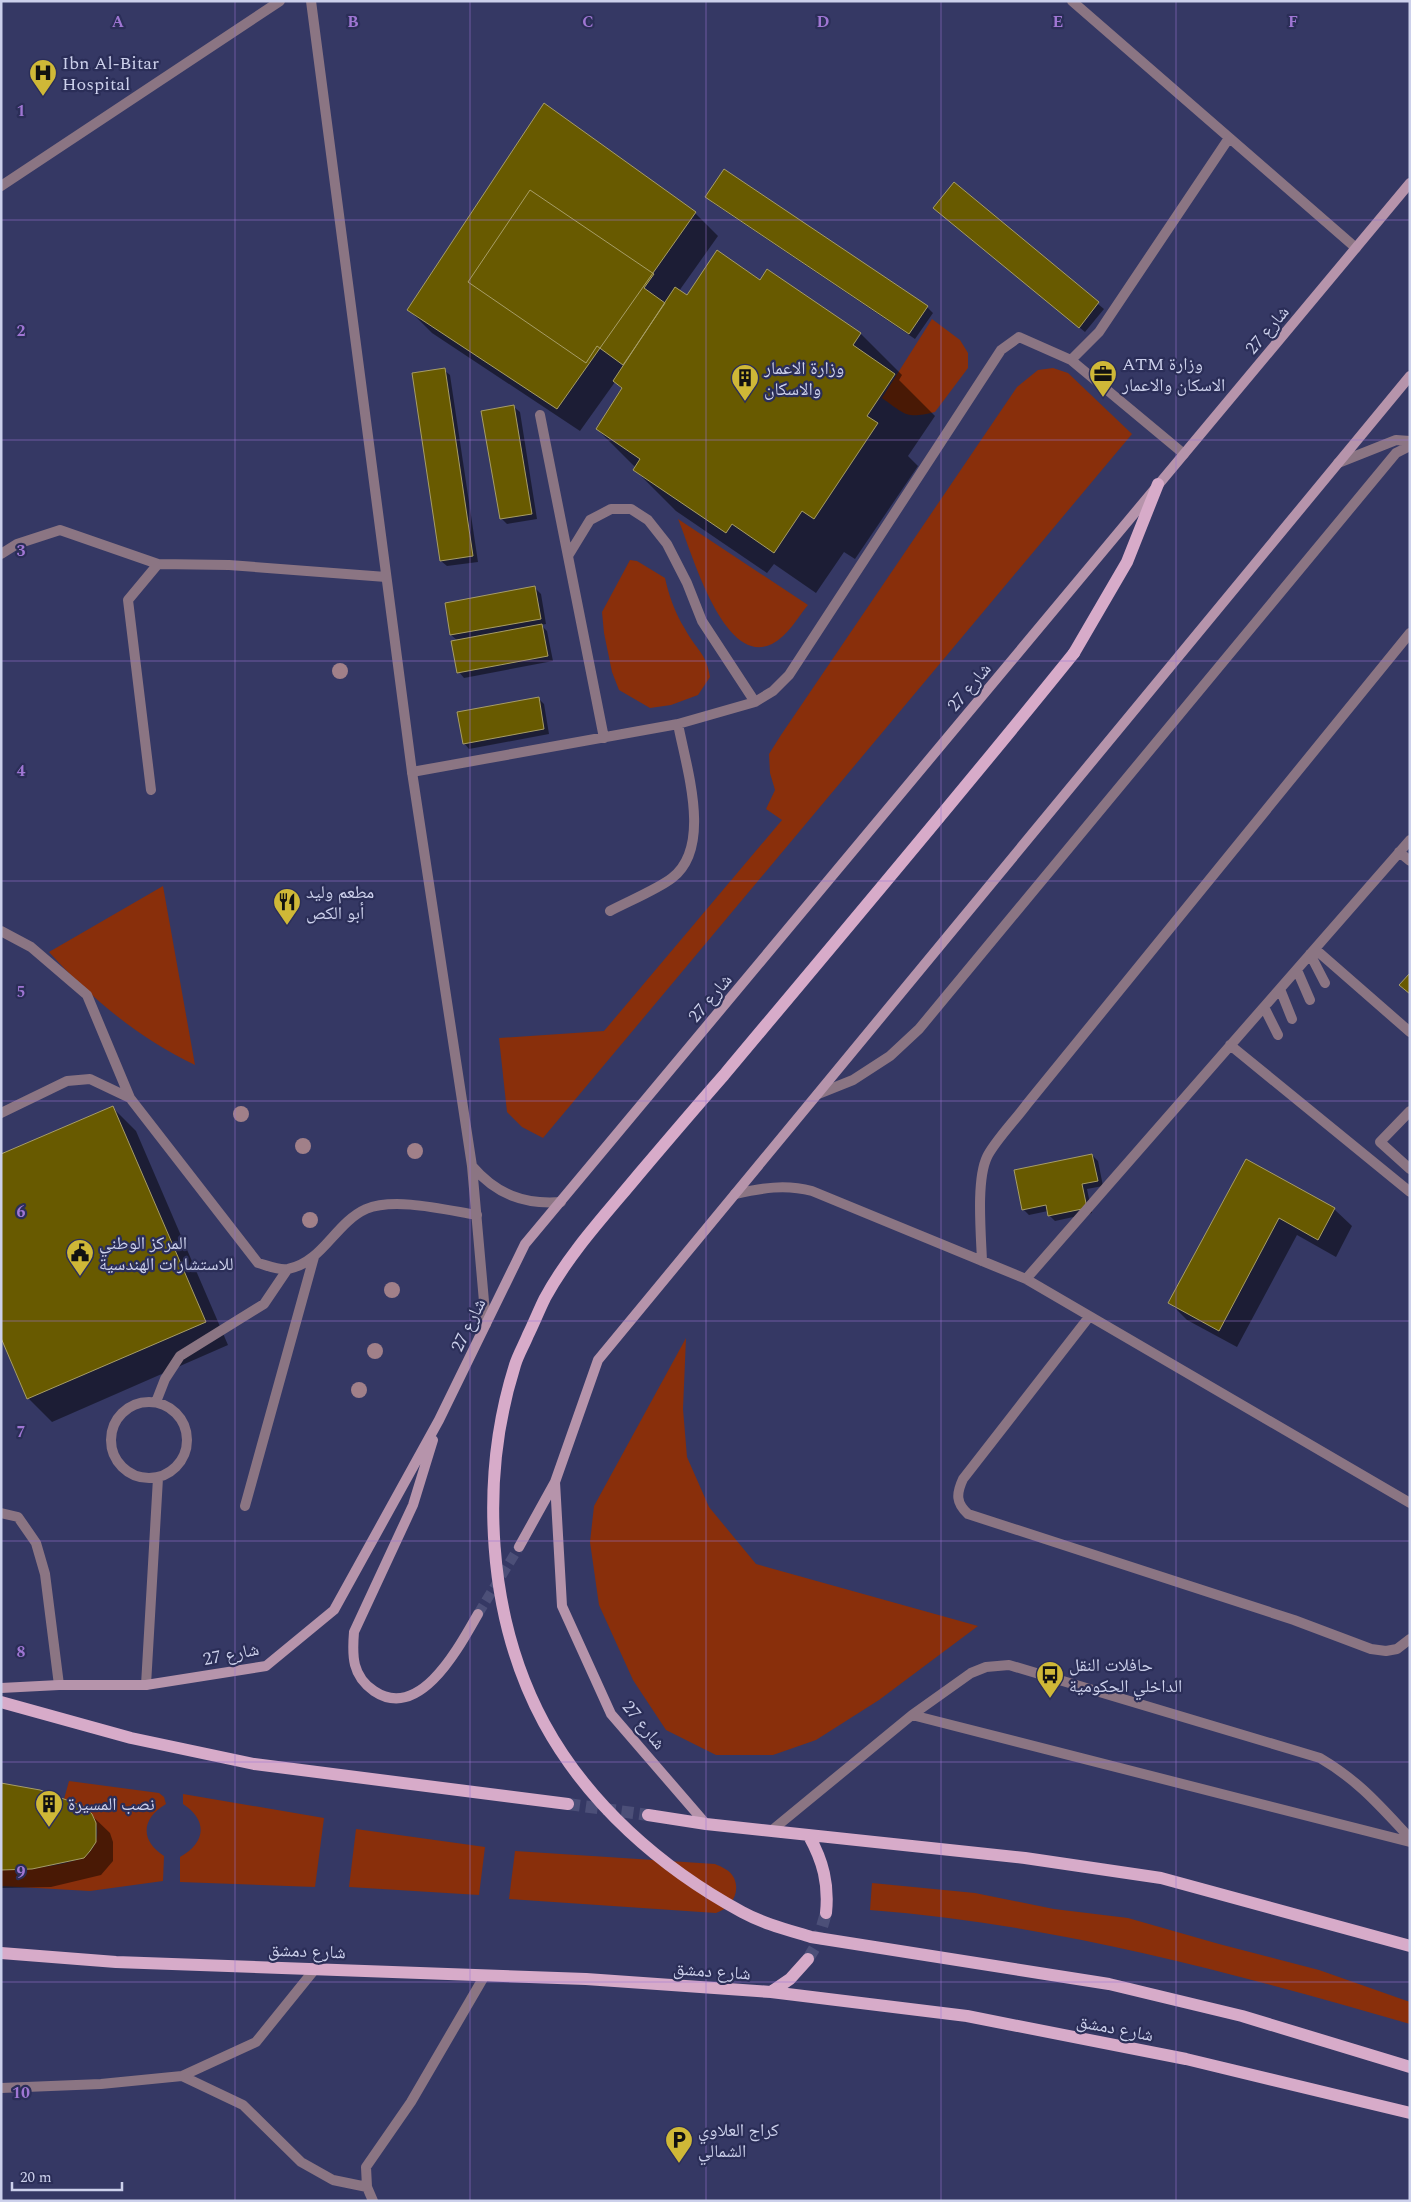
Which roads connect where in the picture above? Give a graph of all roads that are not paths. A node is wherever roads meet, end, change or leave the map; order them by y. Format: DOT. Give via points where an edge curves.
graph roads {
  1 [pos="280,1"];
  2 [pos="311,1"];
  3 [pos="1072,1"];
  4 [pos="1230,138"];
  5 [pos="1410,183"];
  6 [pos="1,186"];
  7 [pos="1356,248"];
  8 [pos="1071,360"];
  9 [pos="1410,376"];
  10 [pos="540,415"];
  11 [pos="1410,440"];
  12 [pos="1410,446"];
  13 [pos="1184,454"];
  14 [pos="1338,463"];
  15 [pos="1158,484"];
  16 [pos="1,554"];
  17 [pos="568,556"];
  18 [pos="158,564"];
  19 [pos="386,577"];
  20 [pos="1410,633"];
  21 [pos="755,702"];
  22 [pos="678,724"];
  23 [pos="604,738"];
  24 [pos="412,772"];
  25 [pos="151,790"];
  26 [pos="1410,840"];
  27 [pos="1399,852"];
  28 [pos="1410,861"];
  29 [pos="610,910"];
  30 [pos="1,931"];
  31 [pos="1312,951"];
  32 [pos="1297,970"];
  33 [pos="1324,984"];
  34 [pos="1280,989"];
  35 [pos="1310,1000"];
  36 [pos="1264,1007"];
  37 [pos="1292,1019"];
  38 [pos="1410,1032"];
  39 [pos="1278,1035"];
  40 [pos="1230,1045"];
  41 [pos="818,1094"];
  42 [pos="130,1098"];
  43 [pos="1410,1111"];
  44 [pos="1,1113"];
  45 [pos="472,1166"];
  46 [pos="1410,1169"];
  47 [pos="1410,1192"];
  48 [pos="735,1194"];
  49 [pos="561,1202"];
  50 [pos="477,1215"];
  51 [pos="314,1258"];
  52 [pos="982,1261"];
  53 [pos="287,1270"];
  54 [pos="1026,1279"];
  55 [pos="1089,1317"];
  56 [pos="486,1324"];
  57 [pos="156,1402"];
  58 [pos="439,1420"];
  59 [pos="158,1478"];
  60 [pos="556,1482"];
  61 [pos="1410,1503"];
  62 [pos="245,1506"];
  63 [pos="1,1513"];
  64 [pos="518,1547"];
  65 [pos="478,1614"];
  66 [pos="1410,1639"];
  67 [pos="59,1685"];
  68 [pos="146,1685"];
  69 [pos="1,1688"];
  70 [pos="1,1702"];
  71 [pos="912,1715"];
  72 [pos="568,1804"];
  73 [pos="648,1815"];
  74 [pos="706,1824"];
  75 [pos="772,1831"];
  76 [pos="809,1836"];
  77 [pos="1410,1840"];
  78 [pos="826,1912"];
  79 [pos="1410,1946"];
  80 [pos="1,1953"];
  81 [pos="808,1959"];
  82 [pos="315,1969"];
  83 [pos="485,1975"];
  84 [pos="771,1992"];
  85 [pos="1410,2067"];
  86 [pos="182,2076"];
  87 [pos="1,2088"];
  88 [pos="1410,2114"];
  89 [pos="367,2187"];
  90 [pos="374,2201"];
  1 -- 6 [label="street"];
  2 -- 19 [label="street"];
  3 -- 4 [label="street"];
  4 -- 7 [label="street"];
  4 -- 8 [label="street" via="1099,332"];
  5 -- 7 [label="main road, شارع 27"];
  7 -- 13 [label="main road, شارع 27"];
  8 -- 13 [label="street"];
  8 -- 21 [label="street" via="1019,337 1001,350 789,675 773,691"];
  9 -- 14 [label="main road, شارع 27"];
  10 -- 17 [label="street"];
  11 -- 14 [label="street" via="1396,440"];
  12 -- 41 [label="street" via="1396,453 919,1029 890,1056 853,1080"];
  13 -- 15 [label="main road, شارع 27"];
  14 -- 41 [label="main road, شارع 27"];
  15 -- 49 [label="main road, شارع 27"];
  15 -- 85 [label="main road, bridge" via="1128,562 1074,653 870,903 586,1236 545,1297 515,1364 501,1425 494,1480 495,1551 505,1620 523,1678 539,1714 559,1750 582,1781 638,1840 672,1867 743,1913 811,1936 1119,1987 1242,2016"];
  16 -- 18 [label="street" via="17,544 60,530"];
  17 -- 21 [label="street" via="590,520 611,509 631,509 648,520 667,544 702,621"];
  17 -- 23 [label="street"];
  18 -- 19 [label="street" via="229,565"];
  18 -- 25 [label="street" via="128,600"];
  19 -- 24 [label="street"];
  20 -- 52 [label="street" via="987,1157 981,1184"];
  21 -- 22 [label="street"];
  22 -- 23 [label="street"];
  22 -- 29 [label="street" via="696,821 690,855 673,878"];
  23 -- 24 [label="street"];
  24 -- 45 [label="street"];
  26 -- 27 [label="street"];
  27 -- 28 [label="street"];
  27 -- 31 [label="street"];
  30 -- 42 [label="street" via="31,946 87,996"];
  31 -- 32 [label="street"];
  31 -- 33 [label="street"];
  31 -- 38 [label="street"];
  32 -- 34 [label="street"];
  32 -- 35 [label="street"];
  34 -- 36 [label="street"];
  34 -- 37 [label="street"];
  36 -- 39 [label="street"];
  36 -- 40 [label="street"];
  40 -- 47 [label="street"];
  40 -- 54 [label="street"];
  41 -- 48 [label="main road, شارع 27"];
  42 -- 44 [label="street" via="90,1079 67,1081"];
  42 -- 53 [label="street" via="258,1263"];
  43 -- 46 [label="street" via="1380,1142"];
  45 -- 49 [label="street" via="483,1179 511,1197 528,1202"];
  45 -- 50 [label="street"];
  48 -- 52 [label="street" via="779,1186 812,1191"];
  48 -- 60 [label="main road, شارع 27" via="598,1360"];
  49 -- 56 [label="main road, شارع 27" via="525,1244"];
  50 -- 51 [label="street" via="405,1204 368,1208 351,1217"];
  50 -- 56 [label="street"];
  51 -- 53 [label="street"];
  51 -- 62 [label="street"];
  52 -- 54 [label="street"];
  53 -- 57 [label="street" via="264,1304 180,1356 165,1378"];
  54 -- 55 [label="street"];
  55 -- 61 [label="street"];
  55 -- 66 [label="street" via="963,1479 958,1494 961,1508 968,1514 1294,1620 1371,1649 1397,1649"];
  56 -- 58 [label="main road, شارع 27"];
  57 -- 59 [label="street" via="170,1407 181,1418 187,1432 187,1447 182,1461 172,1472"];
  57 -- 59 [label="street" via="141,1402 127,1408 111,1434 112,1449 118,1463 143,1479"];
  58 -- 65 [label="main road" via="413,1505 354,1632 354,1668 364,1684 378,1694 392,1699 407,1698 420,1692 438,1675"];
  58 -- 68 [label="main road, شارع 27" via="334,1610 266,1666"];
  59 -- 68 [label="street"];
  60 -- 64 [label="main road"];
  60 -- 74 [label="main road, شارع 27" via="562,1606 611,1714"];
  63 -- 67 [label="street" via="18,1517 36,1543 45,1574"];
  67 -- 68 [label="main road, شارع 27"];
  67 -- 69 [label="main road, شارع 27"];
  70 -- 72 [label="main road" via="131,1738 254,1764"];
  71 -- 75 [label="street"];
  71 -- 77 [label="street"];
  71 -- 77 [label="street" via="970,1673 986,1667 1009,1665 1320,1758 1365,1789"];
  73 -- 74 [label="main road"];
  74 -- 75 [label="main road"];
  75 -- 76 [label="main road"];
  76 -- 78 [label="main road" via="820,1856 826,1877"];
  76 -- 79 [label="main road" via="1025,1858 1161,1878"];
  80 -- 82 [label="main road, شارع دمشق" via="116,1962"];
  81 -- 84 [label="main road" via="790,1979"];
  82 -- 83 [label="main road, شارع دمشق"];
  82 -- 86 [label="street" via="256,2042"];
  83 -- 84 [label="main road, شارع دمشق"];
  83 -- 89 [label="street" via="411,2102 366,2167"];
  84 -- 88 [label="main road, شارع دمشق" via="967,2016 1186,2059"];
  86 -- 87 [label="street" via="101,2084"];
  86 -- 89 [label="street" via="243,2105 302,2162 332,2180"];
  89 -- 90 [label="street"];
}
